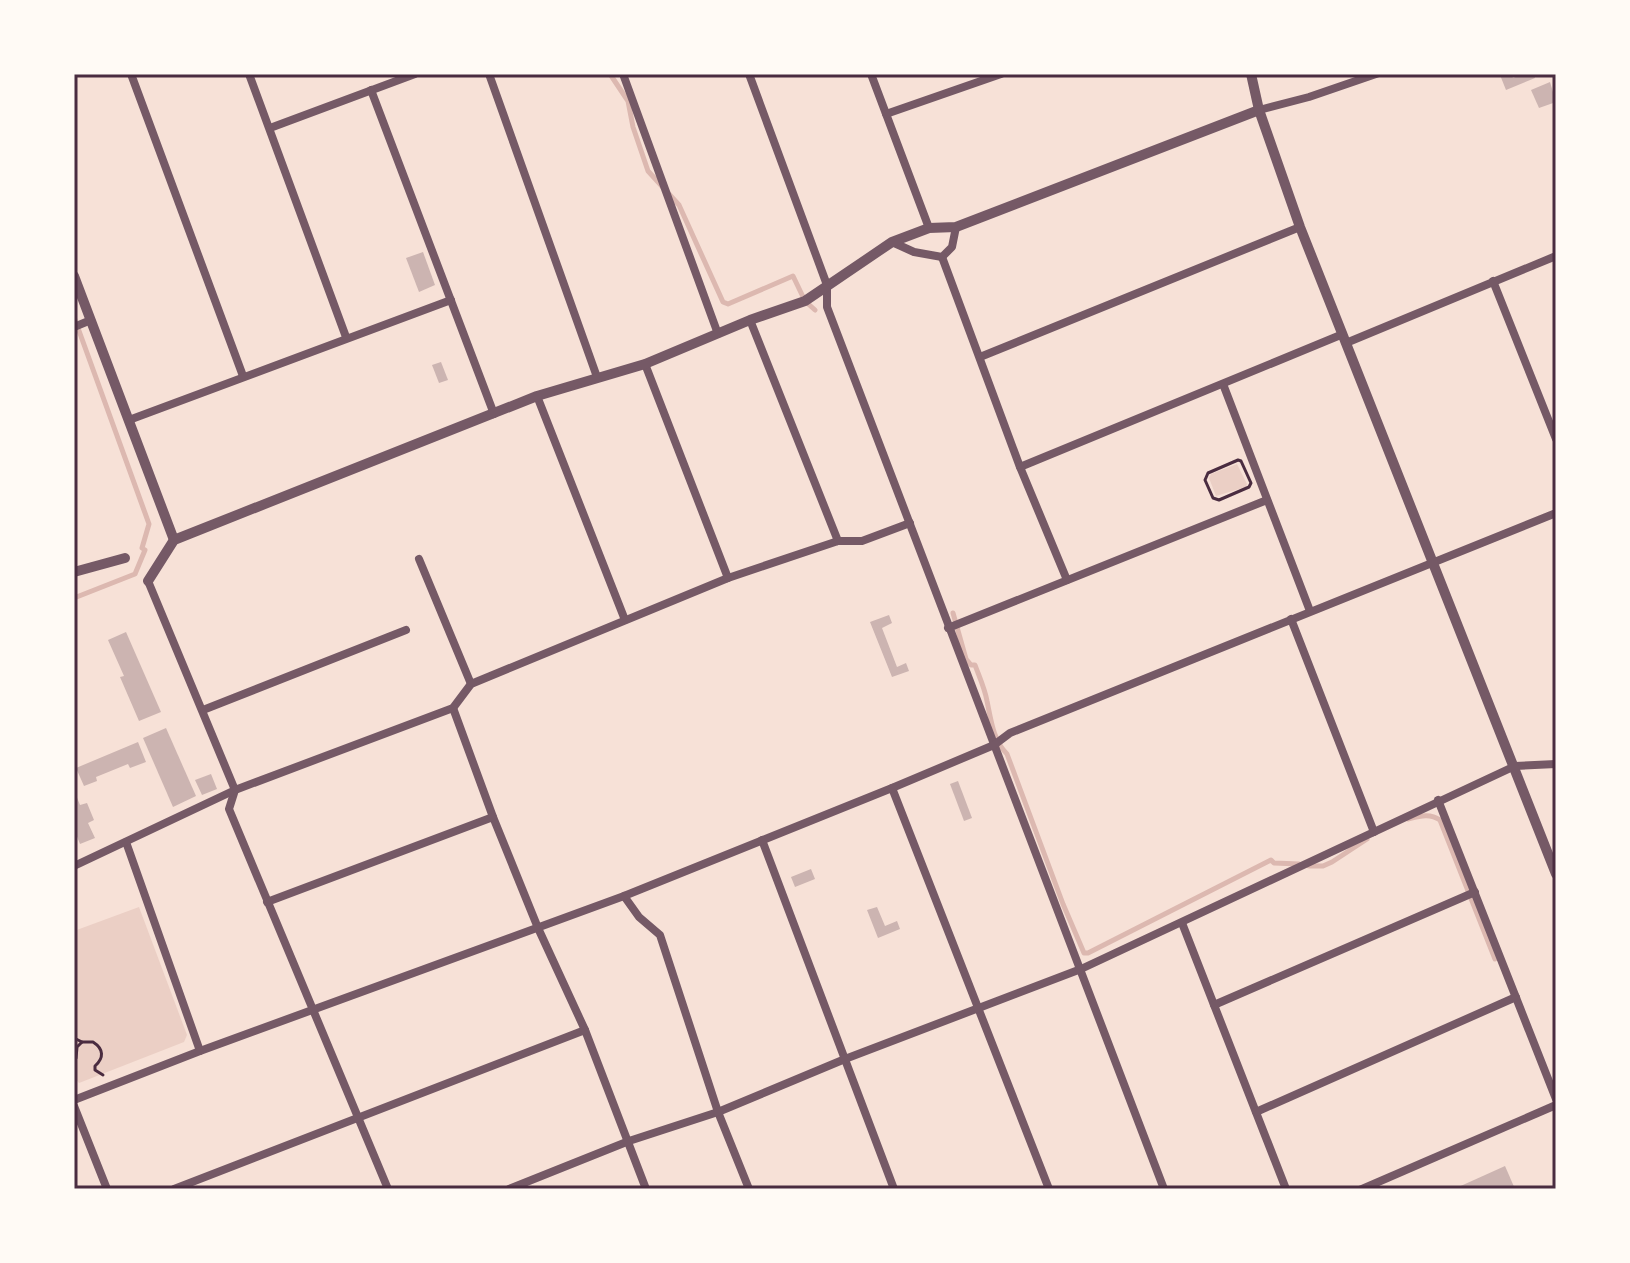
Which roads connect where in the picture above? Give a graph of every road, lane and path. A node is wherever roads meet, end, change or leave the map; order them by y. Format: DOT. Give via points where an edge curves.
graph roads {
  1 [pos="131,74"];
  2 [pos="249,74"];
  3 [pos="415,74"];
  4 [pos="489,74"];
  5 [pos="623,74"];
  6 [pos="749,74"];
  7 [pos="871,74"];
  8 [pos="1251,74"];
  9 [pos="1376,74"];
  10 [pos="995,75"];
  11 [pos="371,90"];
  12 [pos="1259,110"];
  13 [pos="886,114"];
  14 [pos="270,128"];
  15 [pos="956,227"];
  16 [pos="1300,227"];
  17 [pos="929,228"];
  18 [pos="892,242"];
  19 [pos="1556,256"];
  20 [pos="942,257"];
  21 [pos="74,276"];
  22 [pos="1493,281"];
  23 [pos="827,285"];
  24 [pos="451,300"];
  25 [pos="91,320"];
  26 [pos="750,320"];
  27 [pos="74,327"];
  28 [pos="718,334"];
  29 [pos="346,337"];
  30 [pos="1344,339"];
  31 [pos="980,357"];
  32 [pos="645,364"];
  33 [pos="243,376"];
  34 [pos="597,377"];
  35 [pos="1223,384"];
  36 [pos="537,396"];
  37 [pos="494,414"];
  38 [pos="129,420"];
  39 [pos="1556,439"];
  40 [pos="1224,456"];
  41 [pos="1214,461"];
  42 [pos="1228,464"];
  43 [pos="1020,467"];
  44 [pos="1218,469"];
  45 [pos="1267,500"];
  46 [pos="1556,513"];
  47 [pos="910,523"];
  48 [pos="174,540"];
  49 [pos="838,541"];
  50 [pos="125,558"];
  51 [pos="419,559"];
  52 [pos="1434,561"];
  53 [pos="74,572"];
  54 [pos="728,578"];
  55 [pos="1067,580"];
  56 [pos="148,581"];
  57 [pos="1310,611"];
  58 [pos="1291,619"];
  59 [pos="625,620"];
  60 [pos="948,628"];
  61 [pos="406,630"];
  62 [pos="471,684"];
  63 [pos="453,708"];
  64 [pos="203,710"];
  65 [pos="994,745"];
  66 [pos="1556,764"];
  67 [pos="1515,766"];
  68 [pos="892,788"];
  69 [pos="235,790"];
  70 [pos="1438,800"];
  71 [pos="493,817"];
  72 [pos="1374,832"];
  73 [pos="762,840"];
  74 [pos="126,842"];
  75 [pos="74,866"];
  76 [pos="1556,874"];
  77 [pos="1475,892"];
  78 [pos="624,896"];
  79 [pos="267,902"];
  80 [pos="1182,923"];
  81 [pos="538,928"];
  82 [pos="1081,969"];
  83 [pos="1516,997"];
  84 [pos="1214,1005"];
  85 [pos="978,1006"];
  86 [pos="314,1008"];
  87 [pos="585,1030"];
  88 [pos="74,1038"];
  89 [pos="82,1042"];
  90 [pos="200,1051"];
  91 [pos="74,1057"];
  92 [pos="845,1059"];
  93 [pos="107,1086"];
  94 [pos="1556,1102"];
  95 [pos="74,1103"];
  96 [pos="718,1112"];
  97 [pos="1256,1112"];
  98 [pos="360,1116"];
  99 [pos="629,1141"];
  100 [pos="107,1189"];
  101 [pos="174,1189"];
  102 [pos="388,1189"];
  103 [pos="511,1189"];
  104 [pos="646,1189"];
  105 [pos="749,1189"];
  106 [pos="894,1189"];
  107 [pos="1049,1189"];
  108 [pos="1164,1189"];
  109 [pos="1286,1189"];
  110 [pos="1362,1189"];
  1 -- 33 [label="street"];
  2 -- 14 [label="street"];
  3 -- 11 [label="street"];
  4 -- 34 [label="street"];
  5 -- 28 [label="street"];
  6 -- 23 [label="street"];
  7 -- 13 [label="street"];
  8 -- 12 [label="street"];
  9 -- 12 [label="street"];
  10 -- 13 [label="street"];
  11 -- 14 [label="street"];
  11 -- 24 [label="street"];
  12 -- 15 [label="street"];
  12 -- 16 [label="street"];
  13 -- 17 [label="street"];
  14 -- 29 [label="street"];
  15 -- 17 [label="street"];
  15 -- 20 [label="street" via="952,247"];
  16 -- 30 [label="street"];
  16 -- 31 [label="street"];
  17 -- 18 [label="street"];
  18 -- 20 [label="street"];
  18 -- 23 [label="street"];
  19 -- 22 [label="street"];
  20 -- 31 [label="street"];
  21 -- 25 [label="street"];
  22 -- 30 [label="street"];
  22 -- 39 [label="street"];
  23 -- 26 [label="street" via="805,301"];
  23 -- 47 [label="street" via="827,307"];
  24 -- 29 [label="street"];
  24 -- 37 [label="street"];
  25 -- 27 [label="street"];
  25 -- 38 [label="street"];
  26 -- 28 [label="street"];
  26 -- 49 [label="street"];
  28 -- 32 [label="street"];
  29 -- 33 [label="street"];
  30 -- 35 [label="street"];
  30 -- 52 [label="street"];
  31 -- 43 [label="street"];
  32 -- 34 [label="street"];
  32 -- 54 [label="street"];
  33 -- 38 [label="street"];
  34 -- 36 [label="street"];
  35 -- 43 [label="street"];
  35 -- 45 [label="street"];
  36 -- 37 [label="street"];
  36 -- 59 [label="street"];
  37 -- 48 [label="street"];
  38 -- 48 [label="street"];
  40 -- 42 [label="path"];
  41 -- 44 [label="path"];
  42 -- 44 [label="path"];
  42 -- 44 [label="path" via="1241,461 1249,487 1213,498 1205,480"];
  43 -- 55 [label="street"];
  45 -- 55 [label="street"];
  45 -- 57 [label="street"];
  46 -- 52 [label="street"];
  47 -- 49 [label="street" via="862,541"];
  47 -- 60 [label="street"];
  48 -- 56 [label="street"];
  49 -- 54 [label="street"];
  50 -- 53 [label="street"];
  51 -- 62 [label="street"];
  52 -- 57 [label="street"];
  52 -- 67 [label="street"];
  54 -- 59 [label="street"];
  55 -- 60 [label="street"];
  56 -- 64 [label="street"];
  57 -- 58 [label="street"];
  58 -- 65 [label="street" via="1010,733"];
  58 -- 72 [label="street"];
  59 -- 62 [label="street"];
  60 -- 65 [label="street"];
  61 -- 64 [label="street"];
  62 -- 63 [label="street"];
  63 -- 69 [label="street"];
  63 -- 71 [label="street"];
  64 -- 69 [label="street"];
  65 -- 68 [label="street"];
  65 -- 82 [label="street"];
  66 -- 67 [label="street"];
  67 -- 70 [label="street"];
  67 -- 76 [label="street"];
  68 -- 73 [label="street"];
  68 -- 85 [label="street"];
  69 -- 74 [label="street"];
  69 -- 79 [label="street" via="229,809"];
  70 -- 72 [label="street"];
  70 -- 77 [label="street"];
  71 -- 79 [label="street"];
  71 -- 81 [label="street"];
  72 -- 80 [label="street"];
  73 -- 78 [label="street"];
  73 -- 92 [label="street"];
  74 -- 75 [label="street"];
  74 -- 90 [label="street"];
  77 -- 83 [label="street"];
  77 -- 84 [label="street"];
  78 -- 81 [label="street"];
  78 -- 96 [label="street" via="660,935"];
  79 -- 86 [label="street"];
  80 -- 82 [label="street"];
  80 -- 84 [label="street"];
  81 -- 86 [label="street"];
  81 -- 87 [label="street"];
  82 -- 85 [label="street"];
  82 -- 108 [label="street"];
  83 -- 94 [label="street"];
  83 -- 97 [label="street"];
  84 -- 97 [label="street"];
  85 -- 92 [label="street"];
  85 -- 107 [label="street"];
  86 -- 90 [label="street"];
  86 -- 98 [label="street"];
  87 -- 98 [label="street"];
  87 -- 99 [label="street"];
  88 -- 89 [label="path"];
  89 -- 91 [label="path"];
  89 -- 93 [label="path" via="100,1049 95,1070"];
  90 -- 93 [label="street"];
  92 -- 96 [label="street"];
  92 -- 106 [label="street"];
  93 -- 95 [label="street"];
  94 -- 110 [label="street"];
  95 -- 100 [label="street"];
  96 -- 99 [label="street"];
  96 -- 105 [label="street"];
  97 -- 109 [label="street"];
  98 -- 101 [label="street"];
  98 -- 102 [label="street"];
  99 -- 103 [label="street"];
  99 -- 104 [label="street"];
}
